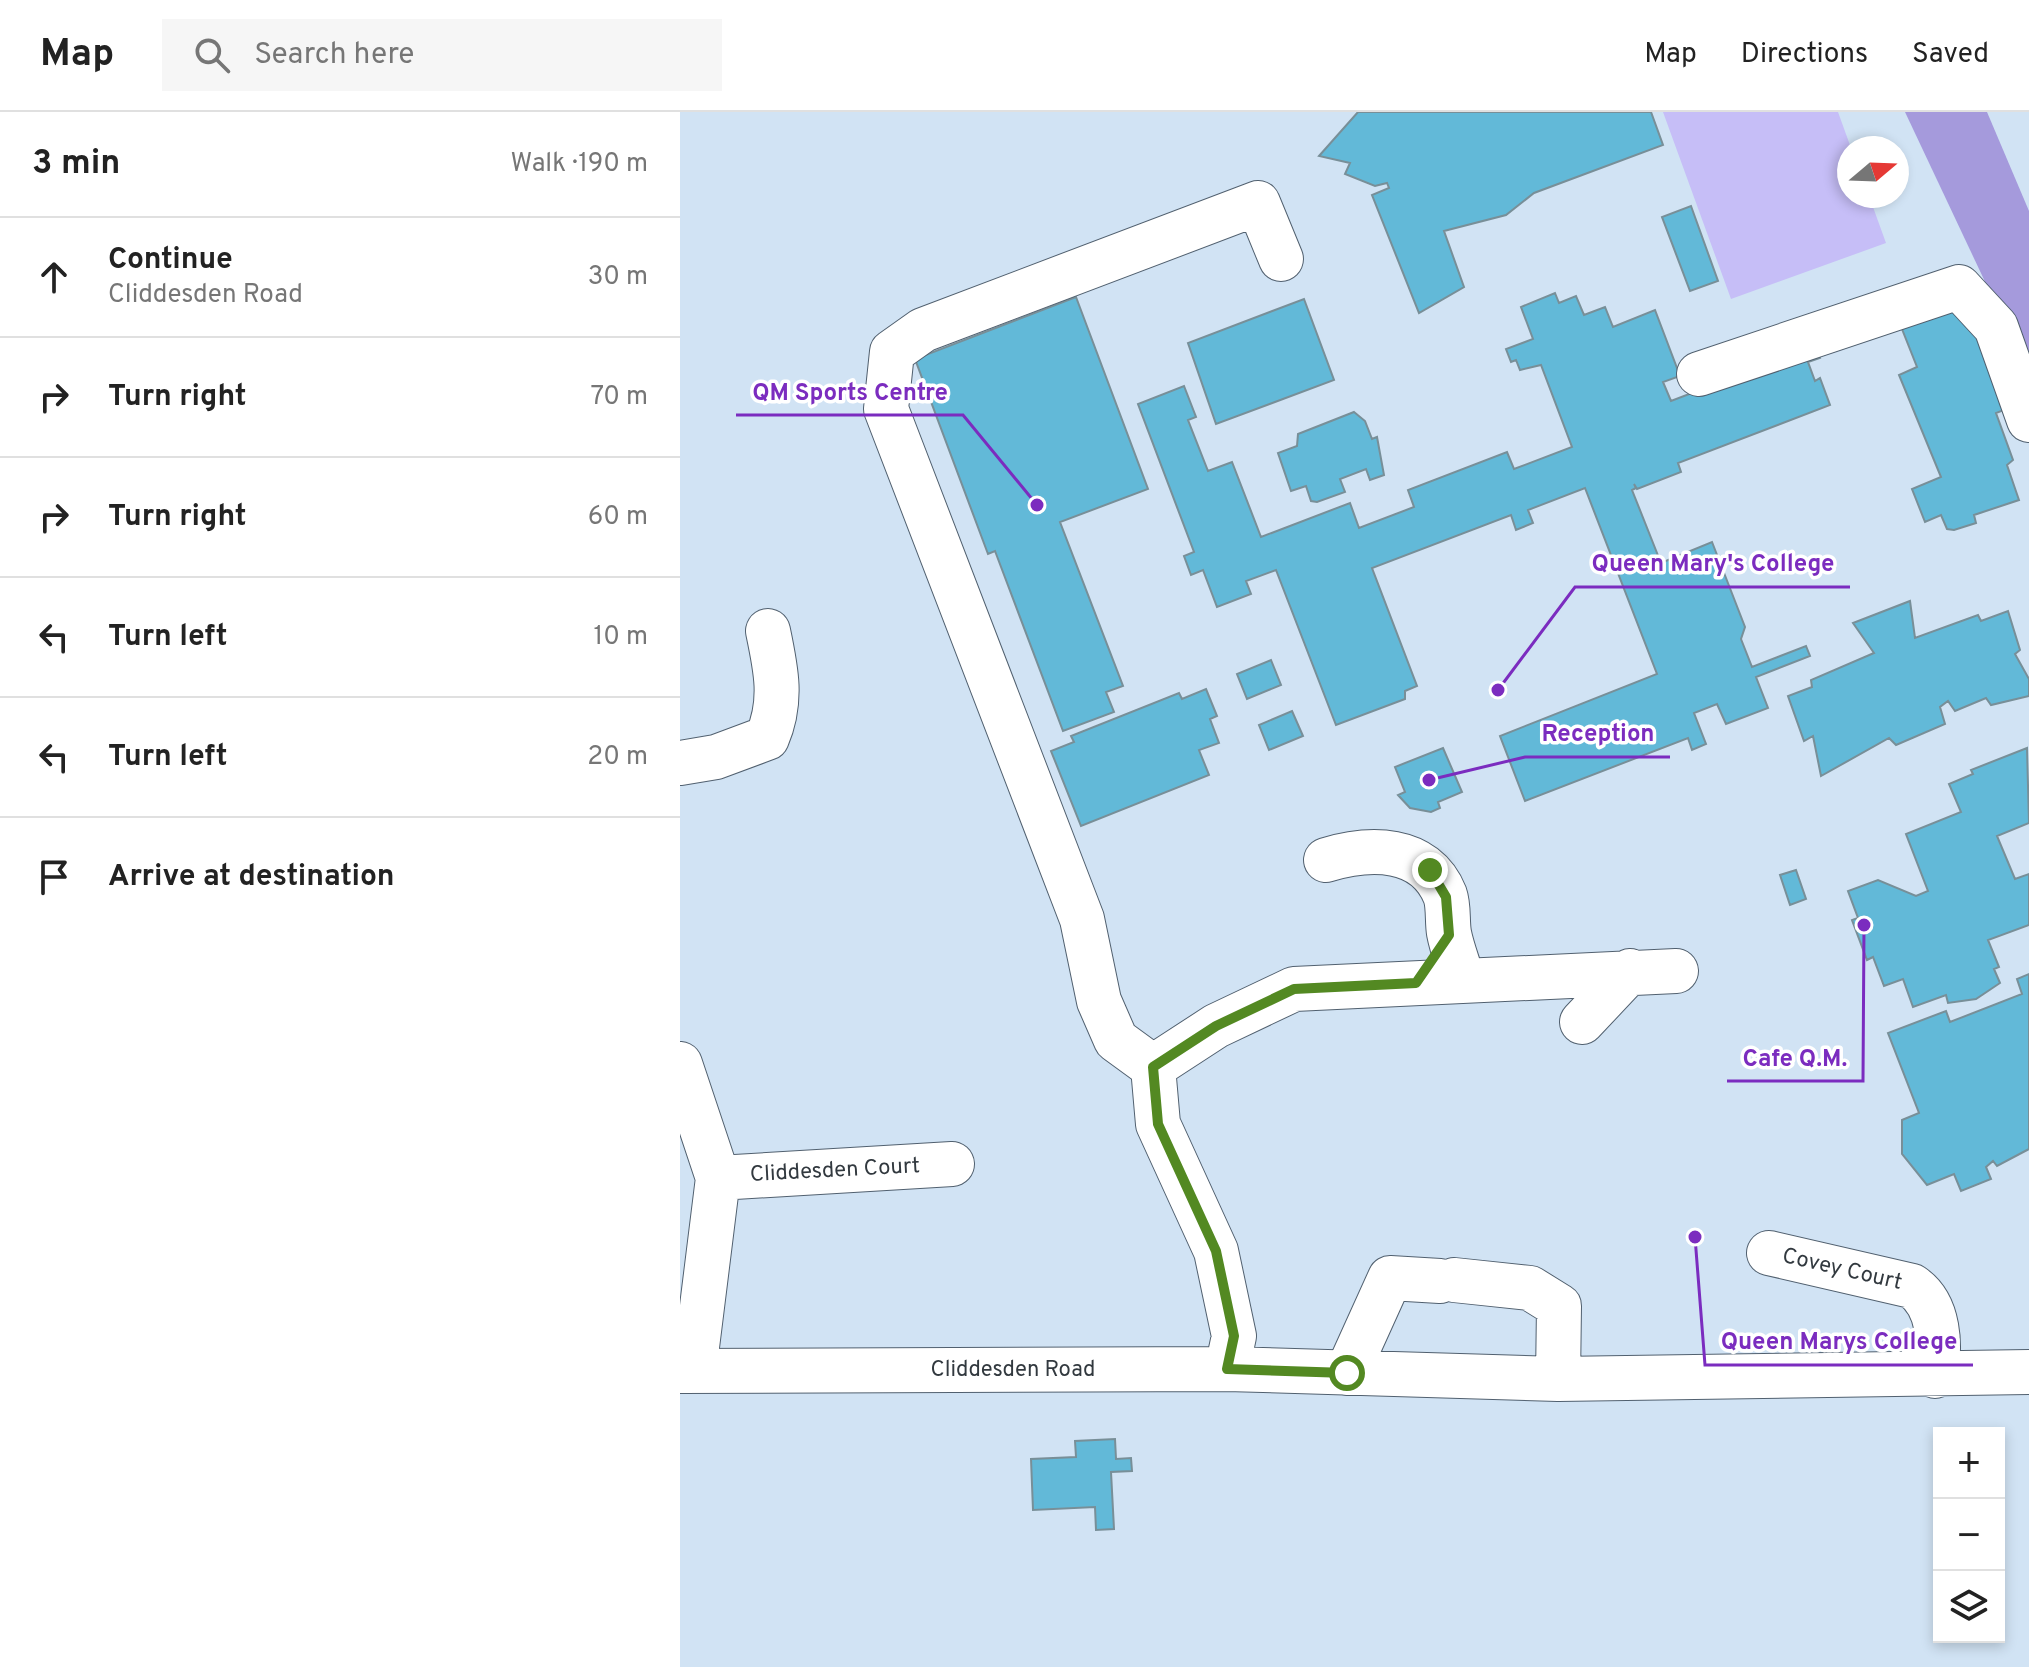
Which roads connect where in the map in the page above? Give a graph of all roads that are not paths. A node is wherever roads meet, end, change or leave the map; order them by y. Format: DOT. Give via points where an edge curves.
graph roads {
  1 [pos="1281,259"];
  2 [pos="1699,374"];
  3 [pos="2029,420"];
  4 [pos="768,631"];
  5 [pos="680,763"];
  6 [pos="1326,860"];
  7 [pos="1449,935"];
  8 [pos="1630,971"];
  9 [pos="1676,971"];
  10 [pos="1463,981"];
  11 [pos="1416,983"];
  12 [pos="1582,1022"];
  13 [pos="680,1064"];
  14 [pos="1153,1067"];
  15 [pos="952,1164"];
  16 [pos="718,1178"];
  17 [pos="1769,1253"];
  18 [pos="1227,1369"];
  19 [pos="687,1371"];
  20 [pos="2029,1372"];
  21 [pos="1347,1373"];
  22 [pos="1935,1376"];
  23 [pos="1558,1379"];
  1 -- 14 [label="street" via="1258,203 923,330 892,352 886,409 1082,919 1099,1001 1116,1040"];
  2 -- 3 [label="street" via="1959,287 1996,327"];
  4 -- 5 [label="street" via="778,674 777,715 767,738 716,757"];
  6 -- 7 [label="street" via="1352,852 1396,852 1430,870 1446,897"];
  7 -- 10 [label="street"];
  7 -- 11 [label="street"];
  8 -- 9 [label="street"];
  8 -- 10 [label="street" via="1566,979"];
  8 -- 12 [label="street"];
  10 -- 11 [label="street"];
  11 -- 14 [label="street" via="1294,989 1216,1026"];
  13 -- 16 [label="street, Cliddesden Court"];
  14 -- 18 [label="street" via="1158,1124 1216,1251 1234,1336"];
  15 -- 16 [label="street, Cliddesden Court"];
  16 -- 19 [label="street, Cliddesden Court"];
  17 -- 22 [label="street, Covey Court" via="1912,1286 1924,1295 1935,1321 1940,1352"];
  18 -- 19 [label="street, Cliddesden Road"];
  18 -- 21 [label="street, Cliddesden Road"];
  20 -- 22 [label="street, Cliddesden Road"];
  21 -- 23 [label="street, Cliddesden Road"];
  21 -- 23 [label="street" via="1390,1278 1568,1290"];
  22 -- 23 [label="street, Cliddesden Road"];
}
